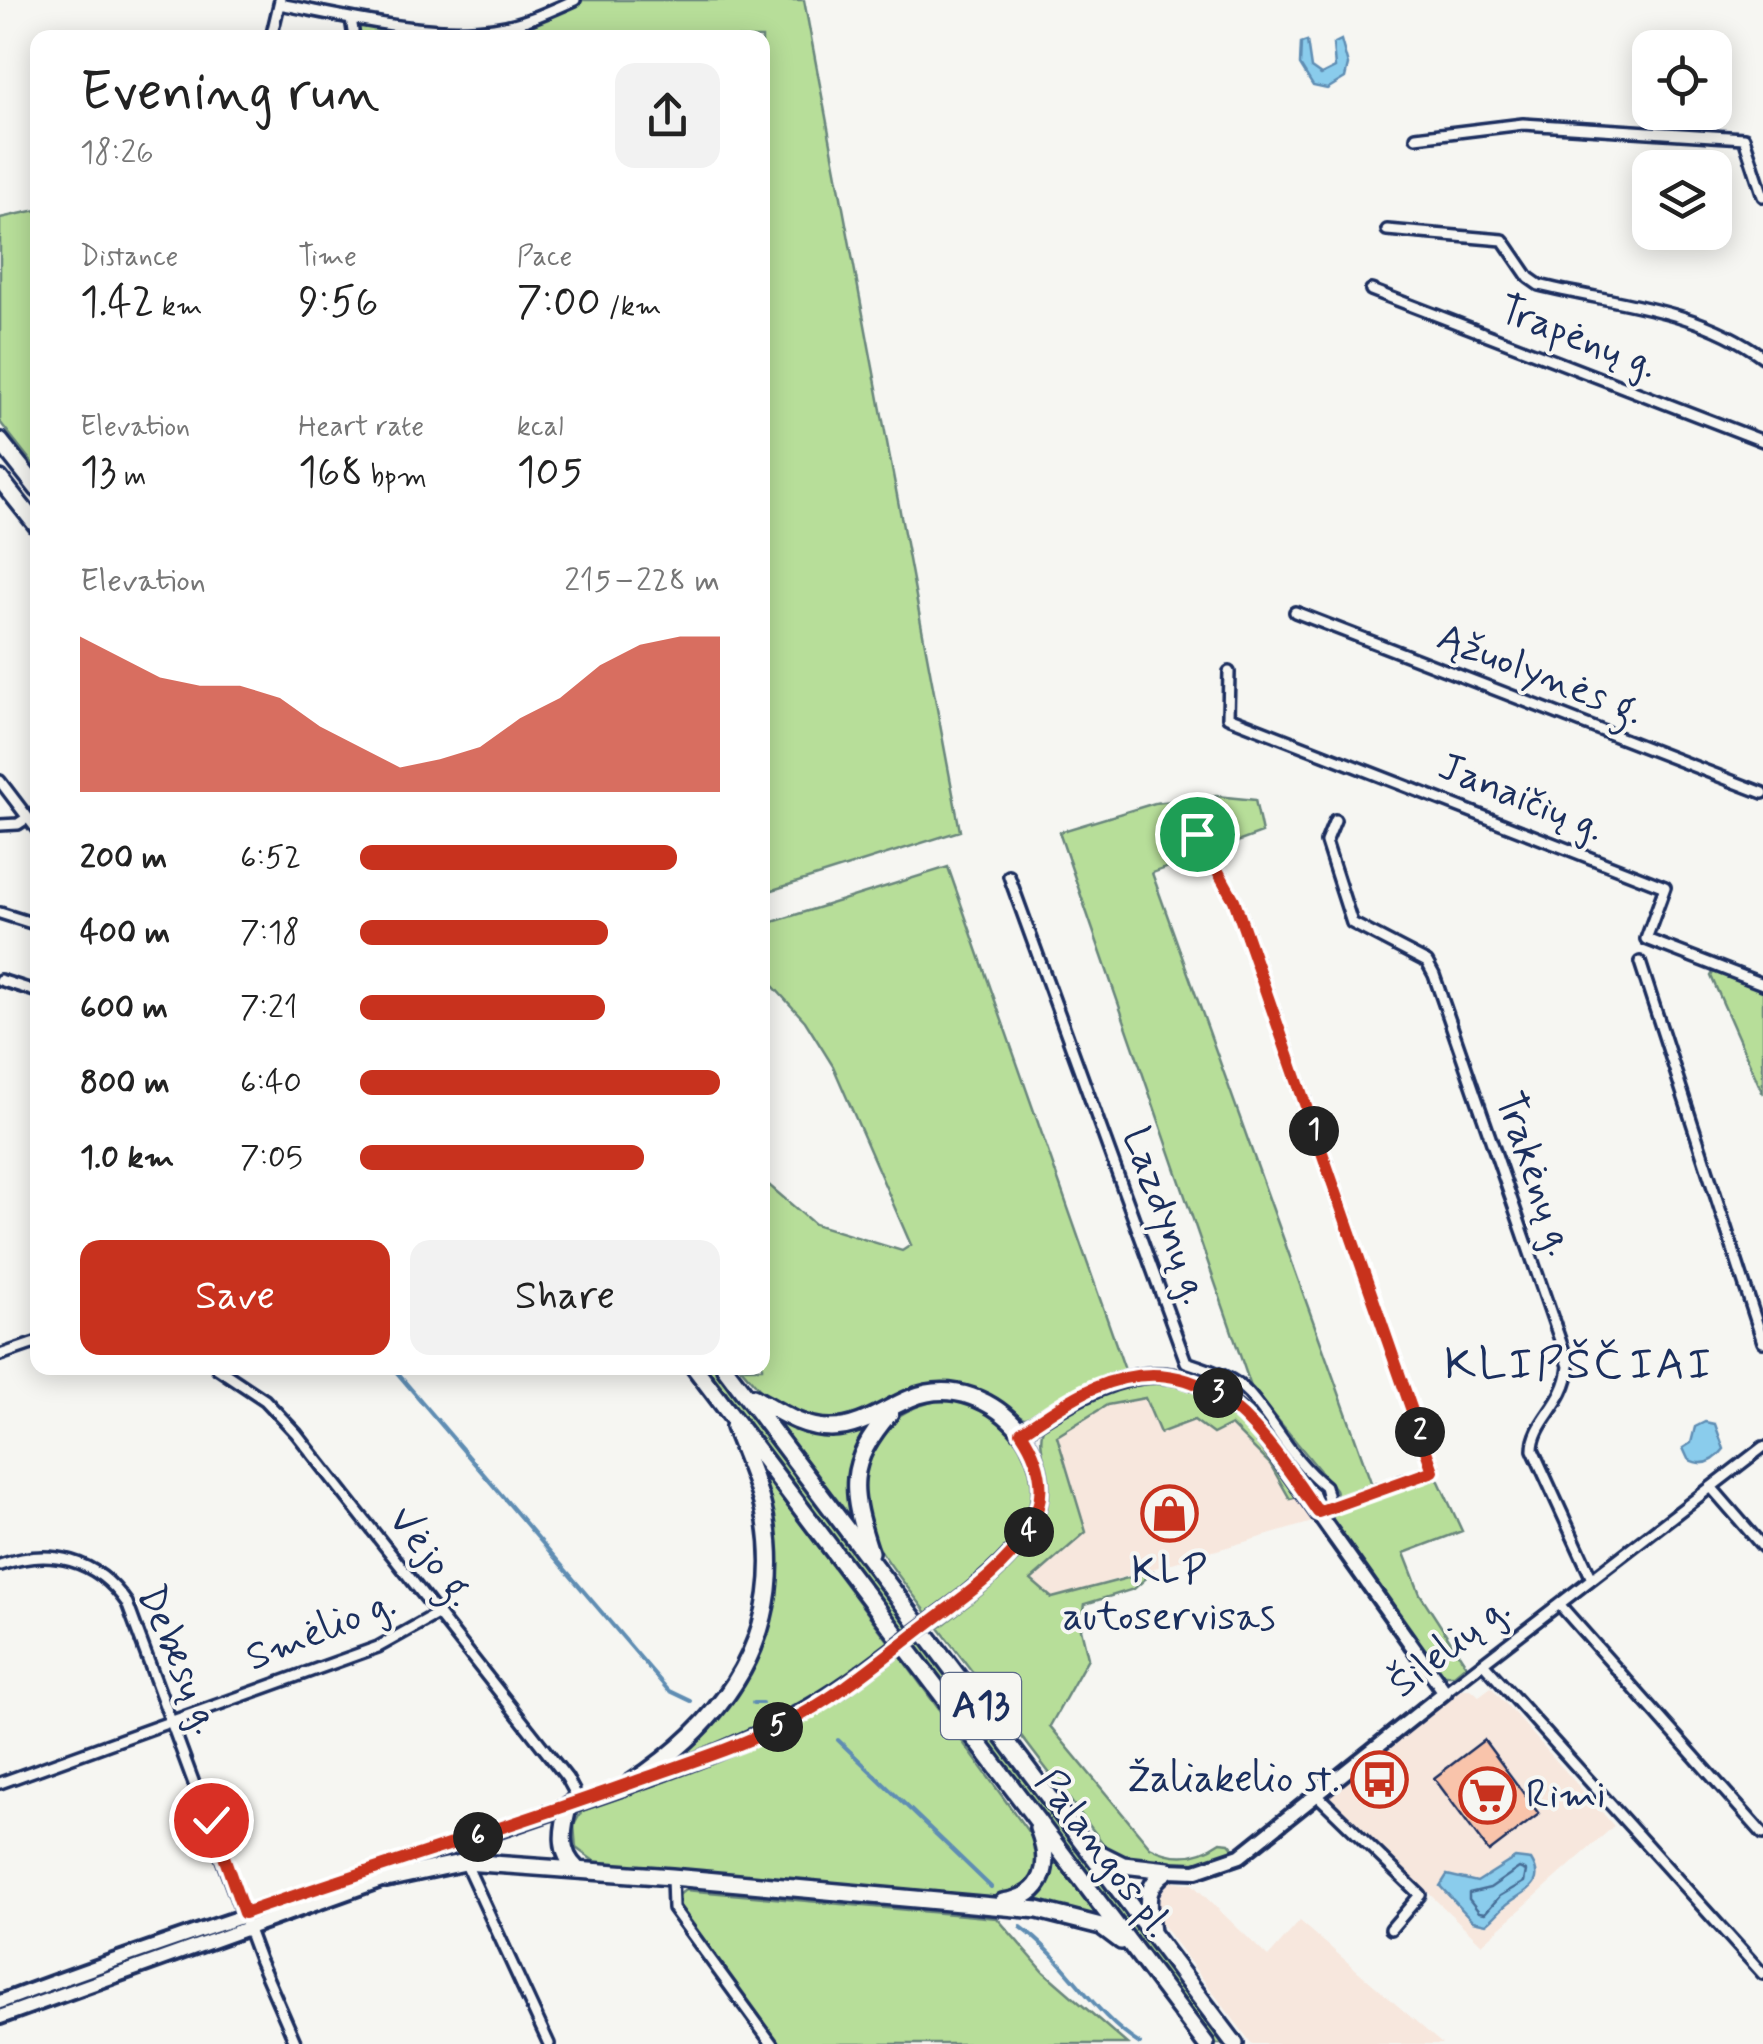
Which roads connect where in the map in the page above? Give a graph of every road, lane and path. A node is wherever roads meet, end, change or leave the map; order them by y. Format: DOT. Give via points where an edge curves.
graph roads {
  1 [pos="574,0"];
  2 [pos="280,2"];
  3 [pos="351,18"];
  4 [pos="273,30"];
  5 [pos="353,30"];
  6 [pos="1416,137"];
  7 [pos="1763,196"];
  8 [pos="1387,230"];
  9 [pos="1371,290"];
  10 [pos="1763,357"];
  11 [pos="1763,441"];
  12 [pos="0,442"];
  13 [pos="0,479"];
  14 [pos="30,479"];
  15 [pos="30,517"];
  16 [pos="1294,612"];
  17 [pos="1229,672"];
  18 [pos="0,781"];
  19 [pos="1763,793"];
  20 [pos="27,818"];
  21 [pos="1335,820"];
  22 [pos="30,822"];
  23 [pos="0,825"];
  24 [pos="1197,834"];
  25 [pos="1009,876"];
  26 [pos="0,913"];
  27 [pos="30,922"];
  28 [pos="1640,962"];
  29 [pos="0,980"];
  30 [pos="1763,984"];
  31 [pos="30,989"];
  32 [pos="1763,1342"];
  33 [pos="30,1345"];
  34 [pos="0,1355"];
  35 [pos="228,1375"];
  36 [pos="701,1375"];
  37 [pos="731,1375"];
  38 [pos="744,1392"];
  39 [pos="894,1407"];
  40 [pos="728,1409"];
  41 [pos="1021,1432"];
  42 [pos="1763,1447"];
  43 [pos="1711,1487"];
  44 [pos="1325,1509"];
  45 [pos="1763,1547"];
  46 [pos="0,1565"];
  47 [pos="874,1565"];
  48 [pos="1592,1579"];
  49 [pos="1559,1604"];
  50 [pos="438,1614"];
  51 [pos="1483,1663"];
  52 [pos="1445,1692"];
  53 [pos="173,1720"];
  54 [pos="0,1783"];
  55 [pos="631,1783"];
  56 [pos="1315,1793"];
  57 [pos="575,1804"];
  58 [pos="1033,1814"];
  59 [pos="1763,1834"];
  60 [pos="474,1838"];
  61 [pos="1087,1846"];
  62 [pos="465,1862"];
  63 [pos="576,1869"];
  64 [pos="1168,1870"];
  65 [pos="672,1877"];
  66 [pos="386,1879"];
  67 [pos="984,1905"];
  68 [pos="244,1913"];
  69 [pos="1391,1929"];
  70 [pos="249,1930"];
  71 [pos="1152,1933"];
  72 [pos="1136,1950"];
  73 [pos="1763,1974"];
  74 [pos="0,2002"];
  75 [pos="0,2017"];
  76 [pos="296,2044"];
  77 [pos="549,2044"];
  78 [pos="772,2044"];
  79 [pos="1206,2044"];
  80 [pos="1236,2044"];
  1 -- 3 [label="street" via="525,21 466,30"];
  2 -- 3 [label="street"];
  2 -- 4 [label="street"];
  3 -- 5 [label="street"];
  6 -- 7 [label="street" via="1523,124 1744,138"];
  8 -- 10 [label="street" via="1503,240 1539,285 1648,306 1731,335"];
  9 -- 11 [label="street, Trapėnų g."];
  12 -- 14 [label="highway"];
  13 -- 15 [label="highway"];
  16 -- 19 [label="street, Ąžuolynės g."];
  17 -- 30 [label="street, Janaičių g." via="1228,717 1665,887 1646,939"];
  18 -- 20 [label="street"];
  20 -- 22 [label="street"];
  20 -- 23 [label="street"];
  21 -- 48 [label="street, Trakėnų g." via="1326,842 1352,922 1427,962 1434,976 1570,1366 1568,1385 1536,1432 1533,1450"];
  24 -- 44 [label="street" via="1234,900 1433,1471"];
  25 -- 44 [label="street, Lazdynų g." via="1186,1362 1247,1392 1303,1469 1325,1486"];
  26 -- 27 [label="street"];
  28 -- 32 [label="street"];
  29 -- 31 [label="street"];
  33 -- 34 [label="street"];
  35 -- 50 [label="street, Vėjo g." via="281,1416"];
  36 -- 40 [label="highway, Palangos pl. / A13"];
  37 -- 38 [label="highway, Palangos pl. / A13"];
  38 -- 39 [label="highway" via="823,1428 860,1423"];
  38 -- 47 [label="highway, Palangos pl. / A13"];
  39 -- 41 [label="highway" via="922,1394 959,1393 993,1406"];
  39 -- 47 [label="highway" via="863,1446 854,1481"];
  40 -- 55 [label="highway" via="766,1524 761,1623 724,1703"];
  40 -- 58 [label="highway, Palangos pl. / A13"];
  41 -- 44 [label="main road" via="1074,1398 1124,1378 1196,1383 1221,1395 1258,1429"];
  41 -- 55 [label="main road, bridge" via="1038,1474 1039,1503 1016,1552 789,1722"];
  42 -- 43 [label="street, Šilelių g."];
  43 -- 45 [label="street"];
  43 -- 48 [label="street, Šilelių g."];
  44 -- 52 [label="main road"];
  46 -- 53 [label="street, Debesų g." via="61,1557 115,1584"];
  47 -- 61 [label="highway, Palangos pl. / A13"];
  48 -- 49 [label="street, Šilelių g."];
  49 -- 51 [label="street, Šilelių g."];
  49 -- 59 [label="street"];
  50 -- 53 [label="street, Smėlio g." via="378,1646"];
  50 -- 57 [label="street, Vėjo g." via="576,1789"];
  51 -- 52 [label="street, Šilelių g."];
  51 -- 73 [label="street"];
  52 -- 56 [label="main road, Šilelių g."];
  53 -- 54 [label="street, Smėlio g."];
  53 -- 68 [label="street, Debesų g."];
  55 -- 57 [label="main road"];
  56 -- 64 [label="main road, Šilelių g." via="1240,1856 1196,1871"];
  56 -- 69 [label="street" via="1420,1895"];
  57 -- 60 [label="main road"];
  57 -- 63 [label="highway" via="564,1846"];
  58 -- 67 [label="highway" via="1047,1856 1041,1883 1017,1900"];
  58 -- 72 [label="highway, Palangos pl. / A13"];
  60 -- 66 [label="main road"];
  60 -- 68 [label="main road"];
  61 -- 64 [label="highway" via="1123,1865"];
  61 -- 71 [label="highway, Palangos pl. / A13"];
  62 -- 63 [label="highway"];
  62 -- 66 [label="highway"];
  62 -- 77 [label="street"];
  63 -- 65 [label="highway"];
  64 -- 71 [label="highway" via="1151,1883 1147,1896"];
  65 -- 67 [label="highway"];
  65 -- 78 [label="street" via="673,1908"];
  66 -- 70 [label="main road"];
  67 -- 72 [label="highway" via="1065,1914 1101,1926"];
  68 -- 70 [label="street, Debesų g."];
  68 -- 74 [label="main road"];
  70 -- 75 [label="main road"];
  70 -- 76 [label="street, Debesų g."];
  71 -- 80 [label="highway, Palangos pl. / A13"];
  72 -- 79 [label="highway, Palangos pl. / A13"];
}
